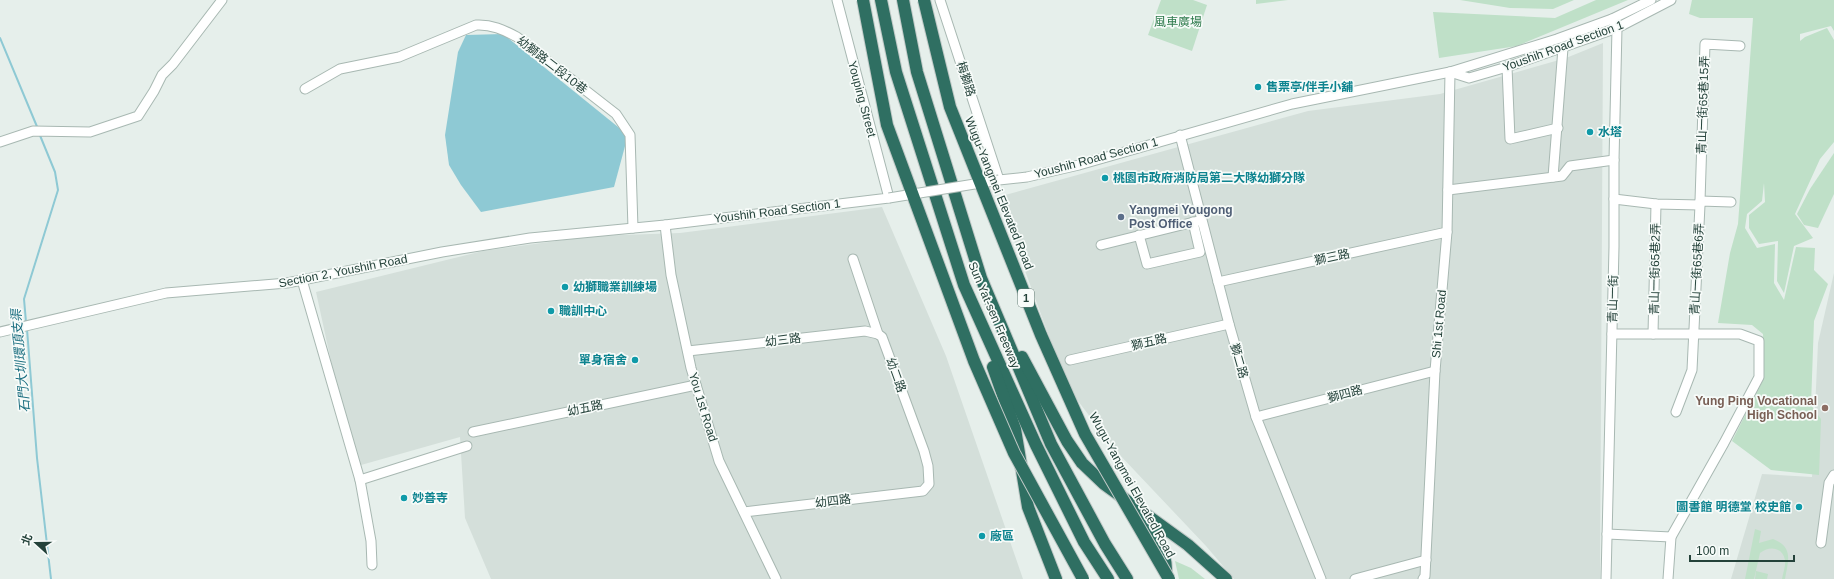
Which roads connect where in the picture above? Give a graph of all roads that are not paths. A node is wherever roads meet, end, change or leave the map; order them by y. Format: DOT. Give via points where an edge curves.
graph roads {
  1 [pos="222,0"];
  2 [pos="837,0"];
  3 [pos="862,0"];
  4 [pos="881,0"];
  5 [pos="903,0"];
  6 [pos="924,0"];
  7 [pos="940,0"];
  8 [pos="1651,0"];
  9 [pos="1671,0"];
  10 [pos="1612,20"];
  11 [pos="1617,28"];
  12 [pos="1740,46"];
  13 [pos="1563,48"];
  14 [pos="1507,68"];
  15 [pos="1450,72"];
  16 [pos="305,89"];
  17 [pos="1558,128"];
  18 [pos="1180,135"];
  19 [pos="0,142"];
  20 [pos="1614,160"];
  21 [pos="1553,177"];
  22 [pos="999,180"];
  23 [pos="1448,190"];
  24 [pos="889,198"];
  25 [pos="1614,199"];
  26 [pos="1731,202"];
  27 [pos="1700,203"];
  28 [pos="1656,204"];
  29 [pos="1197,221"];
  30 [pos="665,225"];
  31 [pos="632,228"];
  32 [pos="1446,232"];
  33 [pos="1139,235"];
  34 [pos="1101,245"];
  35 [pos="853,259"];
  36 [pos="302,280"];
  37 [pos="1218,282"];
  38 [pos="964,284"];
  39 [pos="988,296"];
  40 [pos="1229,324"];
  41 [pos="0,332"];
  42 [pos="1694,333"];
  43 [pos="878,334"];
  44 [pos="1612,334"];
  45 [pos="1653,334"];
  46 [pos="688,351"];
  47 [pos="1070,360"];
  48 [pos="1435,371"];
  49 [pos="696,385"];
  50 [pos="1676,412"];
  51 [pos="1256,417"];
  52 [pos="473,432"];
  53 [pos="467,446"];
  54 [pos="1834,475"];
  55 [pos="360,480"];
  56 [pos="923,491"];
  57 [pos="1136,507"];
  58 [pos="744,512"];
  59 [pos="1607,534"];
  60 [pos="1671,537"];
  61 [pos="1821,543"];
  62 [pos="1046,556"];
  63 [pos="1426,560"];
  64 [pos="372,565"];
  65 [pos="1424,577"];
  66 [pos="776,579"];
  67 [pos="1056,579"];
  68 [pos="1065,579"];
  69 [pos="1083,579"];
  70 [pos="1108,579"];
  71 [pos="1127,579"];
  72 [pos="1165,579"];
  73 [pos="1169,579"];
  74 [pos="1226,579"];
  75 [pos="1321,579"];
  76 [pos="1355,579"];
  77 [pos="1606,579"];
  78 [pos="1668,579"];
  1 -- 19 [label="street" via="162,75 138,116 90,132 37,131"];
  2 -- 24 [label="street, Youping Street"];
  3 -- 69 [label="highway, bridge" via="887,125 974,361 1014,452"];
  4 -- 38 [label="highway, Sun Yat-sen Freeway" via="896,72"];
  5 -- 39 [label="highway, Sun Yat-sen Freeway" via="917,72"];
  6 -- 73 [label="highway, Wugu-Yangmei Elevated Road / 1, bridge" via="950,107 1041,335 1085,434"];
  7 -- 22 [label="street, 梅獅路"];
  8 -- 10 [label="street, Youshih Road Section 1"];
  9 -- 11 [label="street, Youshih Road Section 1"];
  10 -- 11 [label="street"];
  10 -- 15 [label="street, Youshih Road Section 1"];
  11 -- 13 [label="street, Youshih Road Section 1"];
  11 -- 20 [label="street, 青山一街"];
  12 -- 27 [label="street, 青山一街65巷15弄" via="1705,44"];
  13 -- 14 [label="street, Youshih Road Section 1"];
  13 -- 17 [label="street"];
  14 -- 15 [label="street, Youshih Road Section 1" via="1469,78"];
  14 -- 17 [label="street" via="1510,139"];
  15 -- 18 [label="street, Youshih Road Section 1" via="1292,104"];
  15 -- 23 [label="street, Shi 1st Road"];
  16 -- 31 [label="street, 幼獅路二段10巷" via="340,69 399,57 476,25 486,24 504,30 517,37 616,114 630,135"];
  17 -- 21 [label="street"];
  18 -- 22 [label="street, Youshih Road Section 1" via="1079,165 1027,177"];
  18 -- 29 [label="street, 獅二路"];
  20 -- 21 [label="street" via="1570,166 1562,176"];
  20 -- 25 [label="street, 青山一街"];
  21 -- 23 [label="street"];
  22 -- 24 [label="street, Youshih Road Section 1, bridge"];
  23 -- 32 [label="street, Shi 1st Road"];
  24 -- 30 [label="street, Youshih Road Section 1"];
  25 -- 28 [label="street"];
  25 -- 44 [label="street, 青山一街"];
  26 -- 27 [label="street"];
  27 -- 28 [label="street"];
  27 -- 42 [label="street, 青山一街65巷6弄"];
  28 -- 45 [label="street, 青山一街65巷2弄"];
  29 -- 33 [label="street"];
  29 -- 33 [label="street" via="1200,252 1147,264"];
  29 -- 37 [label="street, 獅二路"];
  30 -- 31 [label="street, Section 2, Youshih Road"];
  30 -- 46 [label="street, You 1st Road" via="671,275"];
  31 -- 36 [label="street, Section 2, Youshih Road" via="530,238"];
  32 -- 37 [label="street, 獅三路"];
  32 -- 48 [label="street, Shi 1st Road"];
  33 -- 34 [label="street"];
  35 -- 43 [label="street, 幼二路"];
  36 -- 41 [label="street, Section 2, Youshih Road" via="287,284 166,293"];
  36 -- 55 [label="street"];
  37 -- 40 [label="street, 獅二路"];
  38 -- 62 [label="highway" via="1015,429 1028,507"];
  38 -- 70 [label="highway, Sun Yat-sen Freeway" via="1036,445 1084,542"];
  39 -- 57 [label="highway" via="1078,457 1104,484"];
  39 -- 71 [label="highway, Sun Yat-sen Freeway" via="1051,444 1105,544"];
  40 -- 47 [label="street, 獅五路"];
  40 -- 51 [label="street, 獅二路"];
  42 -- 45 [label="street"];
  42 -- 50 [label="street, 青山一街65巷6弄" via="1692,370"];
  42 -- 60 [label="street" via="1740,334 1759,341 1759,376"];
  43 -- 46 [label="street, 幼三路" via="865,331"];
  43 -- 56 [label="street, 幼二路" via="882,337 928,466 929,484"];
  44 -- 45 [label="street"];
  44 -- 59 [label="street, 青山一街"];
  46 -- 49 [label="street, You 1st Road"];
  48 -- 51 [label="street, 獅四路"];
  48 -- 63 [label="street, Shi 1st Road"];
  49 -- 52 [label="street, 幼五路"];
  49 -- 58 [label="street, You 1st Road" via="719,461"];
  51 -- 75 [label="street, 獅二路"];
  53 -- 55 [label="street"];
  54 -- 61 [label="street" via="1829,483"];
  55 -- 64 [label="street" via="371,541"];
  56 -- 58 [label="street, 幼四路"];
  57 -- 72 [label="highway, bridge" via="1156,535 1166,566"];
  57 -- 74 [label="highway" via="1188,545"];
  58 -- 66 [label="street, You 1st Road"];
  59 -- 60 [label="street"];
  59 -- 77 [label="street, 青山一街"];
  60 -- 78 [label="street"];
  62 -- 67 [label="highway"];
  62 -- 68 [label="highway"];
  63 -- 65 [label="street, Shi 1st Road"];
  63 -- 76 [label="street"];
}
